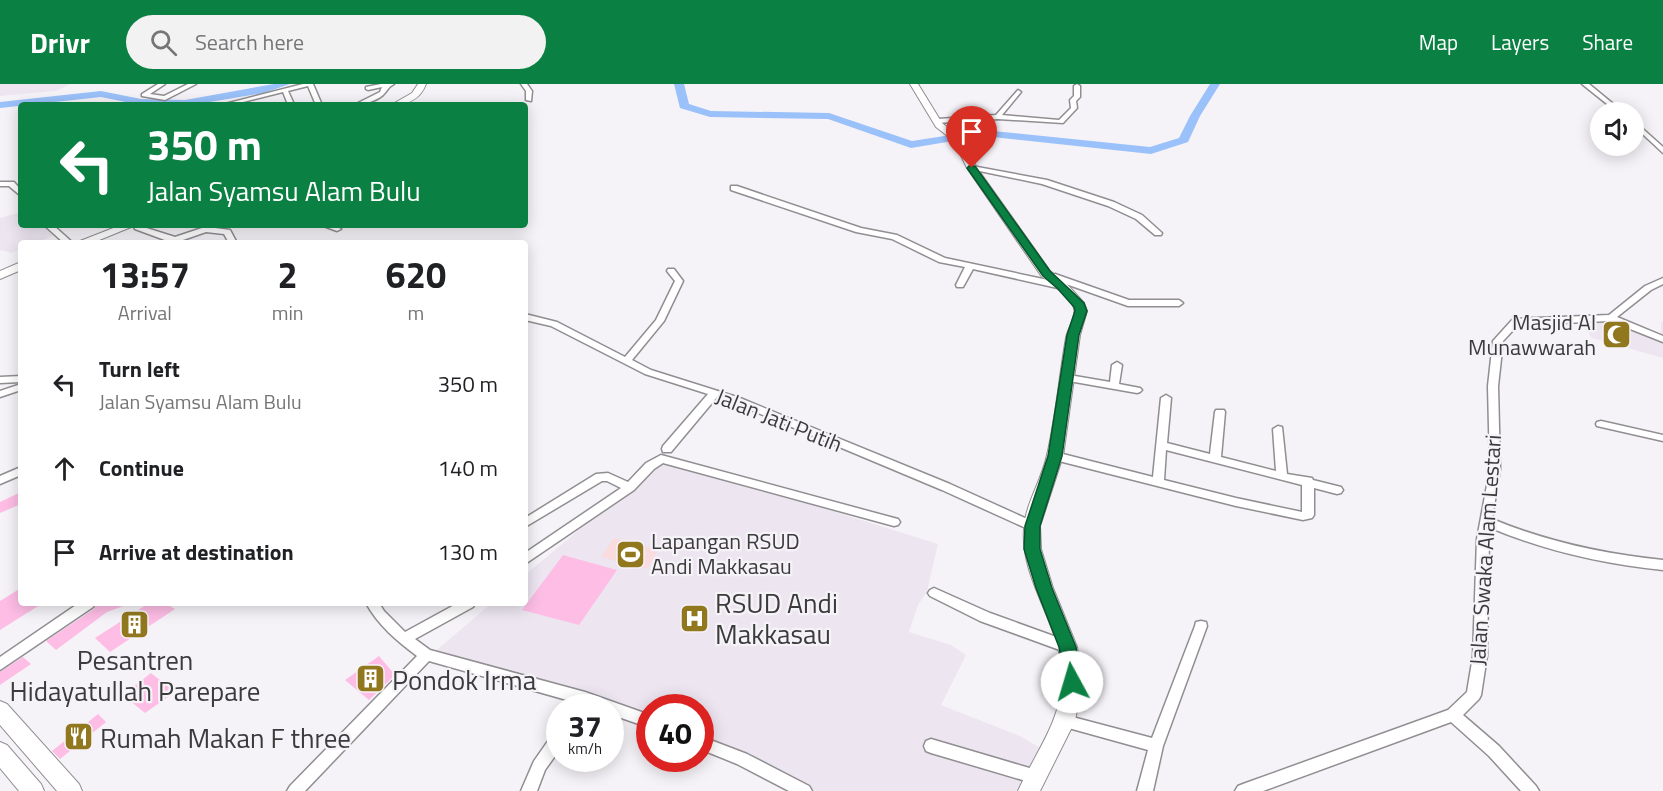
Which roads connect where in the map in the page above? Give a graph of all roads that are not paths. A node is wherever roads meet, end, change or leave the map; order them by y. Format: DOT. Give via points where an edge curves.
graph roads {
  1 [pos="162,84"];
  2 [pos="194,84"];
  3 [pos="390,84"];
  4 [pos="422,84"];
  5 [pos="428,84"];
  6 [pos="524,84"];
  7 [pos="914,84"];
  8 [pos="1585,84"];
  9 [pos="1077,87"];
  10 [pos="368,88"];
  11 [pos="285,91"];
  12 [pos="1018,92"];
  13 [pos="529,100"];
  14 [pos="237,102"];
  15 [pos="290,102"];
  16 [pos="318,102"];
  17 [pos="364,102"];
  18 [pos="406,102"];
  19 [pos="1608,102"];
  20 [pos="998,117"];
  21 [pos="938,123"];
  22 [pos="1644,133"];
  23 [pos="1663,151"];
  24 [pos="972,168"];
  25 [pos="0,184"];
  26 [pos="734,188"];
  27 [pos="18,191"];
  28 [pos="52,228"];
  29 [pos="130,228"];
  30 [pos="132,228"];
  31 [pos="142,228"];
  32 [pos="200,228"];
  33 [pos="207,228"];
  34 [pos="334,228"];
  35 [pos="337,229"];
  36 [pos="1158,234"];
  37 [pos="66,240"];
  38 [pos="91,240"];
  39 [pos="101,240"];
  40 [pos="171,240"];
  41 [pos="179,240"];
  42 [pos="231,240"];
  43 [pos="970,266"];
  44 [pos="18,267"];
  45 [pos="671,271"];
  46 [pos="18,272"];
  47 [pos="1046,274"];
  48 [pos="0,275"];
  49 [pos="0,279"];
  50 [pos="1663,281"];
  51 [pos="960,285"];
  52 [pos="1062,286"];
  53 [pos="1179,303"];
  54 [pos="528,318"];
  55 [pos="1611,318"];
  56 [pos="1663,339"];
  57 [pos="628,359"];
  58 [pos="1117,365"];
  59 [pos="18,373"];
  60 [pos="1069,378"];
  61 [pos="4,380"];
  62 [pos="1114,386"];
  63 [pos="18,388"];
  64 [pos="1137,390"];
  65 [pos="0,394"];
  66 [pos="714,394"];
  67 [pos="1166,398"];
  68 [pos="1220,412"];
  69 [pos="1601,424"];
  70 [pos="1278,429"];
  71 [pos="1663,438"];
  72 [pos="1161,445"];
  73 [pos="668,449"];
  74 [pos="1055,456"];
  75 [pos="1215,458"];
  76 [pos="18,472"];
  77 [pos="1282,475"];
  78 [pos="0,480"];
  79 [pos="1308,481"];
  80 [pos="1158,482"];
  81 [pos="630,487"];
  82 [pos="1337,490"];
  83 [pos="1486,521"];
  84 [pos="528,522"];
  85 [pos="894,522"];
  86 [pos="1032,526"];
  87 [pos="528,557"];
  88 [pos="1663,565"];
  89 [pos="934,593"];
  90 [pos="85,606"];
  91 [pos="374,606"];
  92 [pos="464,606"];
  93 [pos="1201,626"];
  94 [pos="404,639"];
  95 [pos="1068,647"];
  96 [pos="426,655"];
  97 [pos="0,664"];
  98 [pos="552,694"];
  99 [pos="0,710"];
  100 [pos="1453,715"];
  101 [pos="1065,721"];
  102 [pos="931,746"];
  103 [pos="1156,746"];
  104 [pos="714,748"];
  105 [pos="0,752"];
  106 [pos="546,756"];
  107 [pos="1032,784"];
  108 [pos="1277,785"];
  109 [pos="65,789"];
  110 [pos="33,791"];
  111 [pos="296,791"];
  112 [pos="529,791"];
  113 [pos="804,791"];
  114 [pos="1145,791"];
  115 [pos="1243,791"];
  116 [pos="1531,791"];
  1 -- 2 [label="street" via="144,95 165,98"];
  3 -- 10 [label="street"];
  3 -- 17 [label="street"];
  4 -- 18 [label="street" via="419,92"];
  5 -- 18 [label="street" via="424,92"];
  6 -- 13 [label="street"];
  7 -- 21 [label="street"];
  8 -- 19 [label="street"];
  9 -- 20 [label="street" via="1074,108 1061,122"];
  11 -- 14 [label="street"];
  11 -- 15 [label="street"];
  11 -- 16 [label="street" via="310,84"];
  12 -- 20 [label="street"];
  20 -- 21 [label="street"];
  21 -- 24 [label="street" via="958,140"];
  22 -- 23 [label="street"];
  24 -- 36 [label="street" via="1044,182 1111,204 1139,217"];
  24 -- 47 [label="street"];
  25 -- 27 [label="street" via="11,184"];
  26 -- 43 [label="street" via="849,227 894,237 936,258"];
  28 -- 37 [label="street"];
  29 -- 38 [label="street"];
  30 -- 39 [label="street"];
  31 -- 40 [label="street"];
  32 -- 41 [label="street"];
  33 -- 42 [label="street" via="226,232"];
  34 -- 35 [label="street"];
  43 -- 51 [label="street"];
  43 -- 52 [label="street"];
  44 -- 48 [label="street"];
  45 -- 57 [label="street" via="679,281 665,311"];
  46 -- 49 [label="street"];
  47 -- 52 [label="street"];
  47 -- 53 [label="street" via="1128,303"];
  50 -- 55 [label="street"];
  52 -- 60 [label="street" via="1081,311 1073,335"];
  54 -- 57 [label="street, Jalan Jati Putih" via="554,324"];
  55 -- 56 [label="street"];
  55 -- 83 [label="street, Jalan Swaka Alam Lestari" via="1515,322 1498,341 1493,386 1494,469"];
  57 -- 66 [label="street, Jalan Jati Putih" via="648,372"];
  58 -- 62 [label="street"];
  59 -- 61 [label="street"];
  60 -- 62 [label="street"];
  60 -- 74 [label="street"];
  62 -- 64 [label="street"];
  63 -- 65 [label="street"];
  66 -- 73 [label="street"];
  66 -- 86 [label="street, Jalan Jati Putih" via="946,487"];
  67 -- 72 [label="street"];
  68 -- 75 [label="street"];
  69 -- 71 [label="street"];
  70 -- 77 [label="street"];
  72 -- 75 [label="street"];
  72 -- 80 [label="street"];
  74 -- 80 [label="street"];
  74 -- 86 [label="street"];
  75 -- 77 [label="street"];
  76 -- 78 [label="street"];
  77 -- 79 [label="street"];
  79 -- 80 [label="street" via="1308,515 1303,516"];
  79 -- 82 [label="street"];
  81 -- 84 [label="street" via="600,477"];
  81 -- 85 [label="street" via="660,459"];
  81 -- 87 [label="street"];
  83 -- 88 [label="street" via="1564,549"];
  83 -- 100 [label="street, Jalan Swaka Alam Lestari" via="1480,656 1474,695"];
  86 -- 95 [label="street" via="1032,549"];
  89 -- 95 [label="street" via="985,617"];
  90 -- 97 [label="street"];
  91 -- 94 [label="street"];
  92 -- 94 [label="street"];
  93 -- 103 [label="street"];
  94 -- 96 [label="street"];
  95 -- 101 [label="street" via="1072,682"];
  96 -- 98 [label="street"];
  96 -- 111 [label="street"];
  99 -- 109 [label="street"];
  100 -- 108 [label="street, Jalan Swaka Alam Lestari"];
  100 -- 116 [label="street"];
  101 -- 103 [label="street"];
  101 -- 107 [label="street"];
  102 -- 107 [label="street"];
  103 -- 114 [label="street"];
  104 -- 113 [label="street"];
  105 -- 110 [label="street"];
  106 -- 112 [label="street"];
  108 -- 115 [label="street, Jalan Swaka Alam Lestari"];
}
